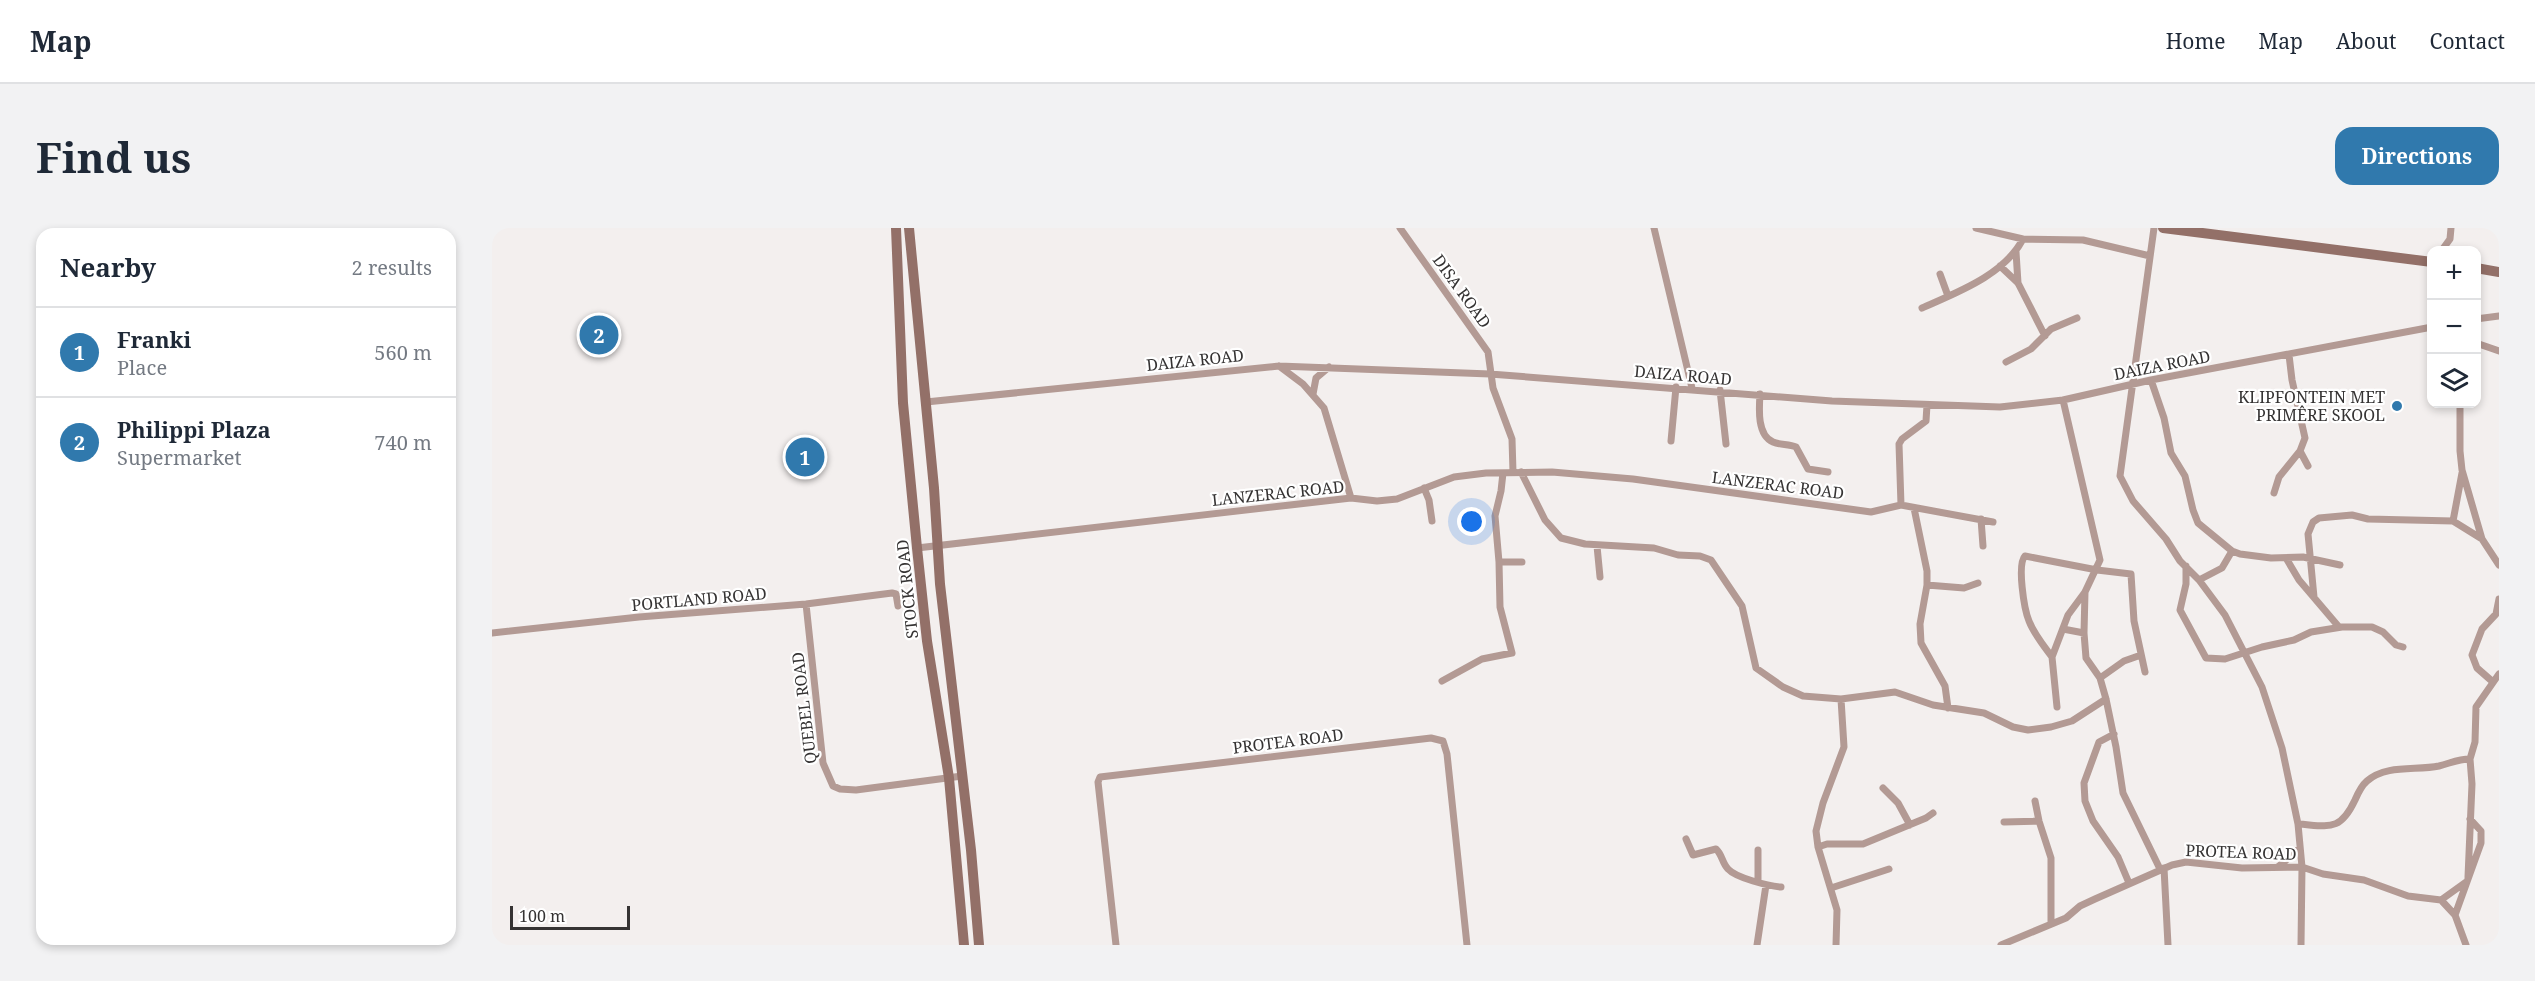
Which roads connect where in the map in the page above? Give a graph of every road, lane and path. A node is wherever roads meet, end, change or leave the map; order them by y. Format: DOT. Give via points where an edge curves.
graph roads {
  1 [pos="896,228"];
  2 [pos="909,228"];
  3 [pos="1400,228"];
  4 [pos="1654,228"];
  5 [pos="1976,228"];
  6 [pos="2154,228"];
  7 [pos="2163,228"];
  8 [pos="2451,228"];
  9 [pos="2023,239"];
  10 [pos="2445,246"];
  11 [pos="2016,252"];
  12 [pos="2150,256"];
  13 [pos="2427,261"];
  14 [pos="2000,266"];
  15 [pos="2481,269"];
  16 [pos="2499,272"];
  17 [pos="1940,274"];
  18 [pos="2018,284"];
  19 [pos="1948,296"];
  20 [pos="1922,308"];
  21 [pos="2499,316"];
  22 [pos="2077,318"];
  23 [pos="2481,318"];
  24 [pos="2427,328"];
  25 [pos="2044,336"];
  26 [pos="2481,345"];
  27 [pos="2499,351"];
  28 [pos="2289,355"];
  29 [pos="2006,362"];
  30 [pos="1279,366"];
  31 [pos="1329,367"];
  32 [pos="1490,374"];
  33 [pos="2151,380"];
  34 [pos="2133,384"];
  35 [pos="1676,387"];
  36 [pos="1692,388"];
  37 [pos="1720,390"];
  38 [pos="1313,394"];
  39 [pos="1760,394"];
  40 [pos="2063,400"];
  41 [pos="926,402"];
  42 [pos="1927,405"];
  43 [pos="2460,408"];
  44 [pos="1671,441"];
  45 [pos="1725,444"];
  46 [pos="2300,451"];
  47 [pos="2308,466"];
  48 [pos="2462,470"];
  49 [pos="1517,472"];
  50 [pos="1828,472"];
  51 [pos="1503,473"];
  52 [pos="1425,488"];
  53 [pos="2274,493"];
  54 [pos="1351,498"];
  55 [pos="1901,505"];
  56 [pos="1914,508"];
  57 [pos="1981,519"];
  58 [pos="1432,521"];
  59 [pos="2453,521"];
  60 [pos="1993,522"];
  61 [pos="2482,539"];
  62 [pos="938,545"];
  63 [pos="1597,546"];
  64 [pos="1983,546"];
  65 [pos="917,548"];
  66 [pos="2232,551"];
  67 [pos="2286,558"];
  68 [pos="2310,559"];
  69 [pos="1499,562"];
  70 [pos="1522,562"];
  71 [pos="2340,565"];
  72 [pos="2499,565"];
  73 [pos="2186,566"];
  74 [pos="2097,570"];
  75 [pos="1600,577"];
  76 [pos="2199,580"];
  77 [pos="1978,583"];
  78 [pos="1927,585"];
  79 [pos="2085,592"];
  80 [pos="2314,597"];
  81 [pos="2499,599"];
  82 [pos="806,604"];
  83 [pos="898,606"];
  84 [pos="2339,627"];
  85 [pos="2063,629"];
  86 [pos="492,633"];
  87 [pos="2084,633"];
  88 [pos="2403,647"];
  89 [pos="2244,653"];
  90 [pos="2141,655"];
  91 [pos="2052,657"];
  92 [pos="2145,672"];
  93 [pos="2499,674"];
  94 [pos="2100,678"];
  95 [pos="1442,681"];
  96 [pos="2493,682"];
  97 [pos="1841,699"];
  98 [pos="2106,699"];
  99 [pos="2057,706"];
  100 [pos="1948,708"];
  101 [pos="2114,734"];
  102 [pos="2470,759"];
  103 [pos="962,776"];
  104 [pos="949,778"];
  105 [pos="1882,788"];
  106 [pos="2035,801"];
  107 [pos="1933,813"];
  108 [pos="2470,819"];
  109 [pos="2038,821"];
  110 [pos="2004,822"];
  111 [pos="2298,824"];
  112 [pos="1910,825"];
  113 [pos="1686,839"];
  114 [pos="1818,847"];
  115 [pos="2300,848"];
  116 [pos="1758,850"];
  117 [pos="2278,867"];
  118 [pos="2302,867"];
  119 [pos="1889,869"];
  120 [pos="2162,869"];
  121 [pos="2467,879"];
  122 [pos="1758,881"];
  123 [pos="2129,883"];
  124 [pos="1766,885"];
  125 [pos="1781,886"];
  126 [pos="1831,888"];
  127 [pos="2441,900"];
  128 [pos="2455,915"];
  129 [pos="2051,924"];
  130 [pos="2017,942"];
  131 [pos="964,945"];
  132 [pos="979,945"];
  133 [pos="1116,945"];
  134 [pos="1467,945"];
  135 [pos="1757,945"];
  136 [pos="1836,945"];
  137 [pos="2001,945"];
  138 [pos="2168,945"];
  139 [pos="2301,945"];
  140 [pos="2466,945"];
  1 -- 65 [label="main road, STOCK ROAD" via="903,403"];
  2 -- 41 [label="main road, STOCK ROAD"];
  3 -- 32 [label="street, DISA ROAD" via="1484,346 1490,356"];
  4 -- 36 [label="street"];
  5 -- 9 [label="street"];
  6 -- 12 [label="street"];
  7 -- 13 [label="main road"];
  8 -- 10 [label="street"];
  9 -- 11 [label="street"];
  9 -- 12 [label="street" via="2083,240"];
  11 -- 14 [label="street"];
  11 -- 18 [label="street"];
  12 -- 34 [label="street"];
  14 -- 18 [label="street"];
  14 -- 19 [label="street"];
  15 -- 16 [label="main road"];
  17 -- 19 [label="street"];
  18 -- 25 [label="street"];
  19 -- 20 [label="street"];
  21 -- 23 [label="street"];
  22 -- 25 [label="street" via="2054,327"];
  24 -- 28 [label="street, DAIZA ROAD"];
  25 -- 29 [label="street" via="2031,349"];
  26 -- 27 [label="street"];
  28 -- 33 [label="street, DAIZA ROAD"];
  28 -- 46 [label="street" via="2305,438"];
  30 -- 31 [label="street, DAIZA ROAD"];
  30 -- 38 [label="street"];
  30 -- 41 [label="street, DAIZA ROAD"];
  31 -- 32 [label="street, DAIZA ROAD"];
  31 -- 38 [label="street" via="1316,378"];
  32 -- 35 [label="street, DAIZA ROAD"];
  32 -- 49 [label="street, DISA ROAD" via="1512,439"];
  33 -- 34 [label="street, DAIZA ROAD"];
  33 -- 66 [label="street" via="2171,453 2185,476 2195,517"];
  34 -- 40 [label="street, DAIZA ROAD"];
  34 -- 73 [label="street" via="2120,476 2133,501"];
  35 -- 36 [label="street, DAIZA ROAD"];
  35 -- 44 [label="street"];
  36 -- 37 [label="street, DAIZA ROAD"];
  37 -- 39 [label="street, DAIZA ROAD"];
  37 -- 45 [label="street"];
  38 -- 54 [label="street" via="1328,419"];
  39 -- 42 [label="street, DAIZA ROAD"];
  39 -- 50 [label="street" via="1761,425 1767,439 1796,447 1811,471"];
  40 -- 42 [label="street, DAIZA ROAD" via="2000,407"];
  40 -- 74 [label="street" via="2099,555"];
  41 -- 62 [label="main road, STOCK ROAD"];
  42 -- 55 [label="street" via="1926,422 1899,444"];
  43 -- 48 [label="street"];
  46 -- 47 [label="street"];
  46 -- 53 [label="street" via="2279,477"];
  48 -- 59 [label="street"];
  48 -- 61 [label="street"];
  49 -- 51 [label="street, LANZERAC ROAD"];
  49 -- 55 [label="street, LANZERAC ROAD" via="1633,479 1876,512"];
  49 -- 63 [label="street" via="1556,534"];
  51 -- 52 [label="street, LANZERAC ROAD" via="1452,477"];
  51 -- 69 [label="street" via="1495,516"];
  52 -- 54 [label="street, LANZERAC ROAD" via="1385,501"];
  52 -- 58 [label="street"];
  54 -- 62 [label="street, LANZERAC ROAD"];
  55 -- 56 [label="street"];
  56 -- 57 [label="street"];
  56 -- 78 [label="street" via="1925,554"];
  57 -- 60 [label="street"];
  57 -- 64 [label="street"];
  59 -- 61 [label="street"];
  59 -- 68 [label="street" via="2324,517 2310,527"];
  61 -- 72 [label="street"];
  62 -- 65 [label="street, LANZERAC ROAD"];
  62 -- 103 [label="main road, STOCK ROAD"];
  63 -- 75 [label="street"];
  63 -- 97 [label="street" via="1654,548 1709,559 1742,606 1758,670 1799,695"];
  65 -- 104 [label="main road, STOCK ROAD"];
  66 -- 67 [label="street"];
  66 -- 76 [label="street" via="2222,568"];
  67 -- 68 [label="street"];
  67 -- 80 [label="street"];
  68 -- 71 [label="street"];
  68 -- 80 [label="street"];
  69 -- 70 [label="street"];
  69 -- 95 [label="street" via="1501,616 1512,653 1482,659"];
  73 -- 76 [label="street"];
  73 -- 89 [label="street" via="2180,610 2203,655 2217,660"];
  74 -- 79 [label="street"];
  74 -- 90 [label="street" via="2131,574"];
  74 -- 91 [label="street" via="2036,557 2022,558 2028,620"];
  76 -- 89 [label="street" via="2225,615"];
  77 -- 78 [label="street" via="1964,588"];
  78 -- 100 [label="street" via="1920,635 1947,691"];
  79 -- 85 [label="street"];
  79 -- 87 [label="street"];
  80 -- 84 [label="street"];
  81 -- 96 [label="street" via="2496,614 2482,629 2472,655 2477,668"];
  82 -- 83 [label="street, PORTLAND ROAD" via="892,593 896,594"];
  82 -- 86 [label="street, PORTLAND ROAD"];
  82 -- 104 [label="street, QUEBEL ROAD" via="823,763 833,786 856,790"];
  84 -- 88 [label="street" via="2372,627"];
  84 -- 89 [label="street"];
  85 -- 87 [label="street"];
  85 -- 91 [label="street"];
  87 -- 94 [label="street" via="2086,658"];
  89 -- 111 [label="street" via="2274,719"];
  90 -- 92 [label="street"];
  90 -- 94 [label="street" via="2124,661"];
  91 -- 99 [label="street"];
  93 -- 96 [label="street"];
  94 -- 98 [label="street"];
  96 -- 102 [label="street" via="2476,707 2475,742"];
  97 -- 100 [label="street" via="1895,692"];
  97 -- 114 [label="street" via="1844,747 1819,817"];
  98 -- 100 [label="street" via="2072,721 2036,729 2019,729 1984,713"];
  98 -- 101 [label="street"];
  101 -- 120 [label="street" via="2123,793"];
  101 -- 123 [label="street" via="2099,742 2084,791 2088,812 2118,856"];
  102 -- 108 [label="street"];
  102 -- 111 [label="street" via="2376,776 2361,787 2341,822"];
  103 -- 104 [label="street, QUEBEL ROAD"];
  103 -- 132 [label="main road, STOCK ROAD"];
  104 -- 131 [label="main road, STOCK ROAD"];
  105 -- 112 [label="street" via="1898,803"];
  106 -- 109 [label="street"];
  107 -- 112 [label="street"];
  108 -- 121 [label="street"];
  108 -- 121 [label="street" via="2482,836"];
  109 -- 110 [label="street"];
  109 -- 129 [label="street" via="2051,858"];
  111 -- 115 [label="street"];
  112 -- 114 [label="street" via="1863,844"];
  113 -- 122 [label="street" via="1693,855 1716,849 1726,868"];
  114 -- 126 [label="street"];
  115 -- 117 [label="street"];
  115 -- 118 [label="street"];
  116 -- 122 [label="street"];
  117 -- 118 [label="street, PROTEA ROAD"];
  117 -- 120 [label="street, PROTEA ROAD" via="2186,862"];
  118 -- 127 [label="street, PROTEA ROAD" via="2373,883 2408,896"];
  118 -- 139 [label="street"];
  119 -- 126 [label="street"];
  120 -- 123 [label="street, PROTEA ROAD"];
  120 -- 138 [label="street"];
  121 -- 127 [label="street"];
  121 -- 128 [label="street"];
  122 -- 124 [label="street"];
  123 -- 129 [label="street, PROTEA ROAD"];
  124 -- 125 [label="street"];
  124 -- 135 [label="street"];
  126 -- 136 [label="street" via="1837,910"];
  127 -- 128 [label="street"];
  128 -- 140 [label="street"];
  129 -- 130 [label="street, PROTEA ROAD"];
  130 -- 137 [label="street, PROTEA ROAD"];
  133 -- 134 [label="street, PROTEA ROAD" via="1100,777 1431,738 1443,741 1447,754"];
}
